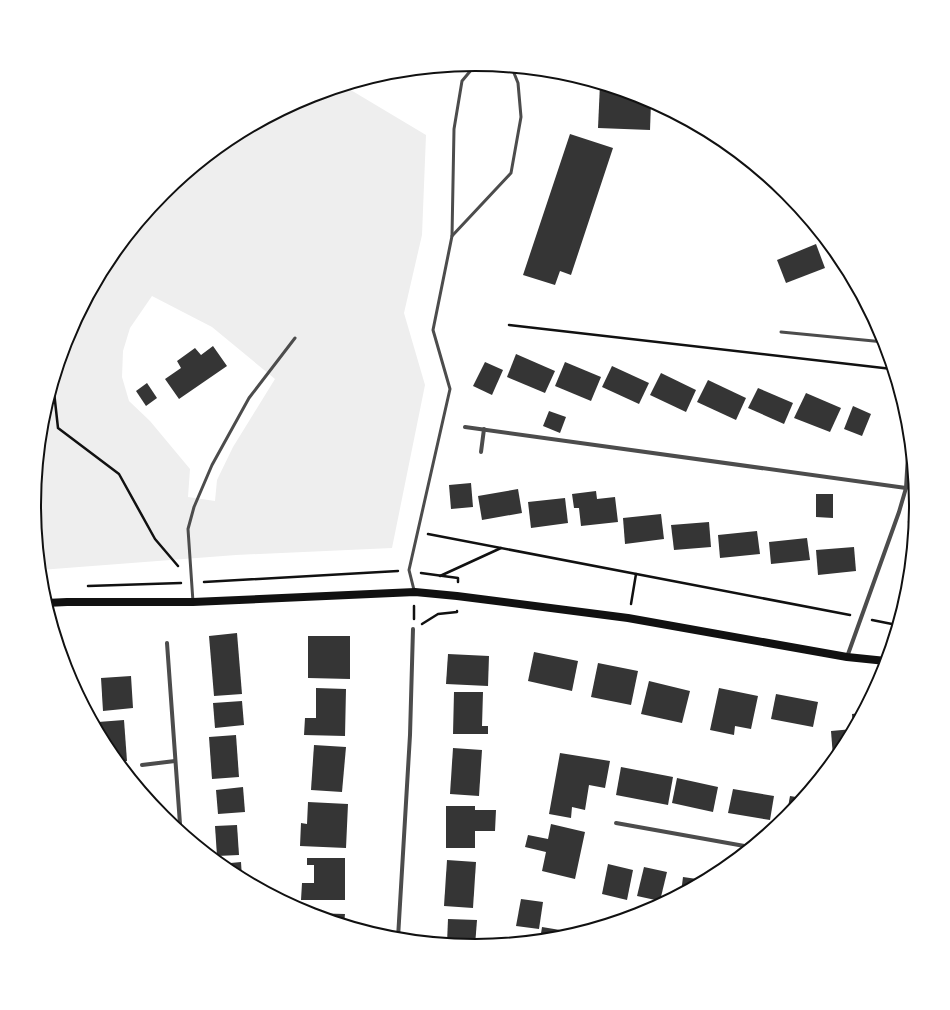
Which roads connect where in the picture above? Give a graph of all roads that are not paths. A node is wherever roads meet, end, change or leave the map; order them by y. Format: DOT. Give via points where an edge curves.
graph roads {
  1 [pos="470,71"];
  2 [pos="514,73"];
  3 [pos="452,236"];
  4 [pos="781,332"];
  5 [pos="296,338"];
  6 [pos="877,341"];
  7 [pos="465,427"];
  8 [pos="484,429"];
  9 [pos="481,452"];
  10 [pos="907,469"];
  11 [pos="906,488"];
  12 [pos="415,592"];
  13 [pos="194,602"];
  14 [pos="52,603"];
  15 [pos="414,629"];
  16 [pos="167,644"];
  17 [pos="846,656"];
  18 [pos="880,661"];
  19 [pos="175,761"];
  20 [pos="142,765"];
  21 [pos="180,823"];
  22 [pos="616,823"];
  23 [pos="743,846"];
  24 [pos="398,932"];
  1 -- 3 [label="lane" via="462,81 454,129"];
  2 -- 3 [label="lane" via="518,83 521,117 511,173"];
  3 -- 12 [label="lane" via="432,330 450,389 409,570"];
  4 -- 6 [label="lane"];
  5 -- 13 [label="lane" via="248,398 212,465 194,507 188,528"];
  7 -- 8 [label="street"];
  8 -- 9 [label="street"];
  8 -- 11 [label="street"];
  10 -- 11 [label="street"];
  11 -- 17 [label="street"];
  12 -- 13 [label="main road"];
  12 -- 17 [label="main road" via="628,618"];
  13 -- 14 [label="main road"];
  15 -- 24 [label="street"];
  16 -- 19 [label="street"];
  17 -- 18 [label="main road"];
  19 -- 20 [label="street"];
  19 -- 21 [label="street"];
  22 -- 23 [label="street"];
}
